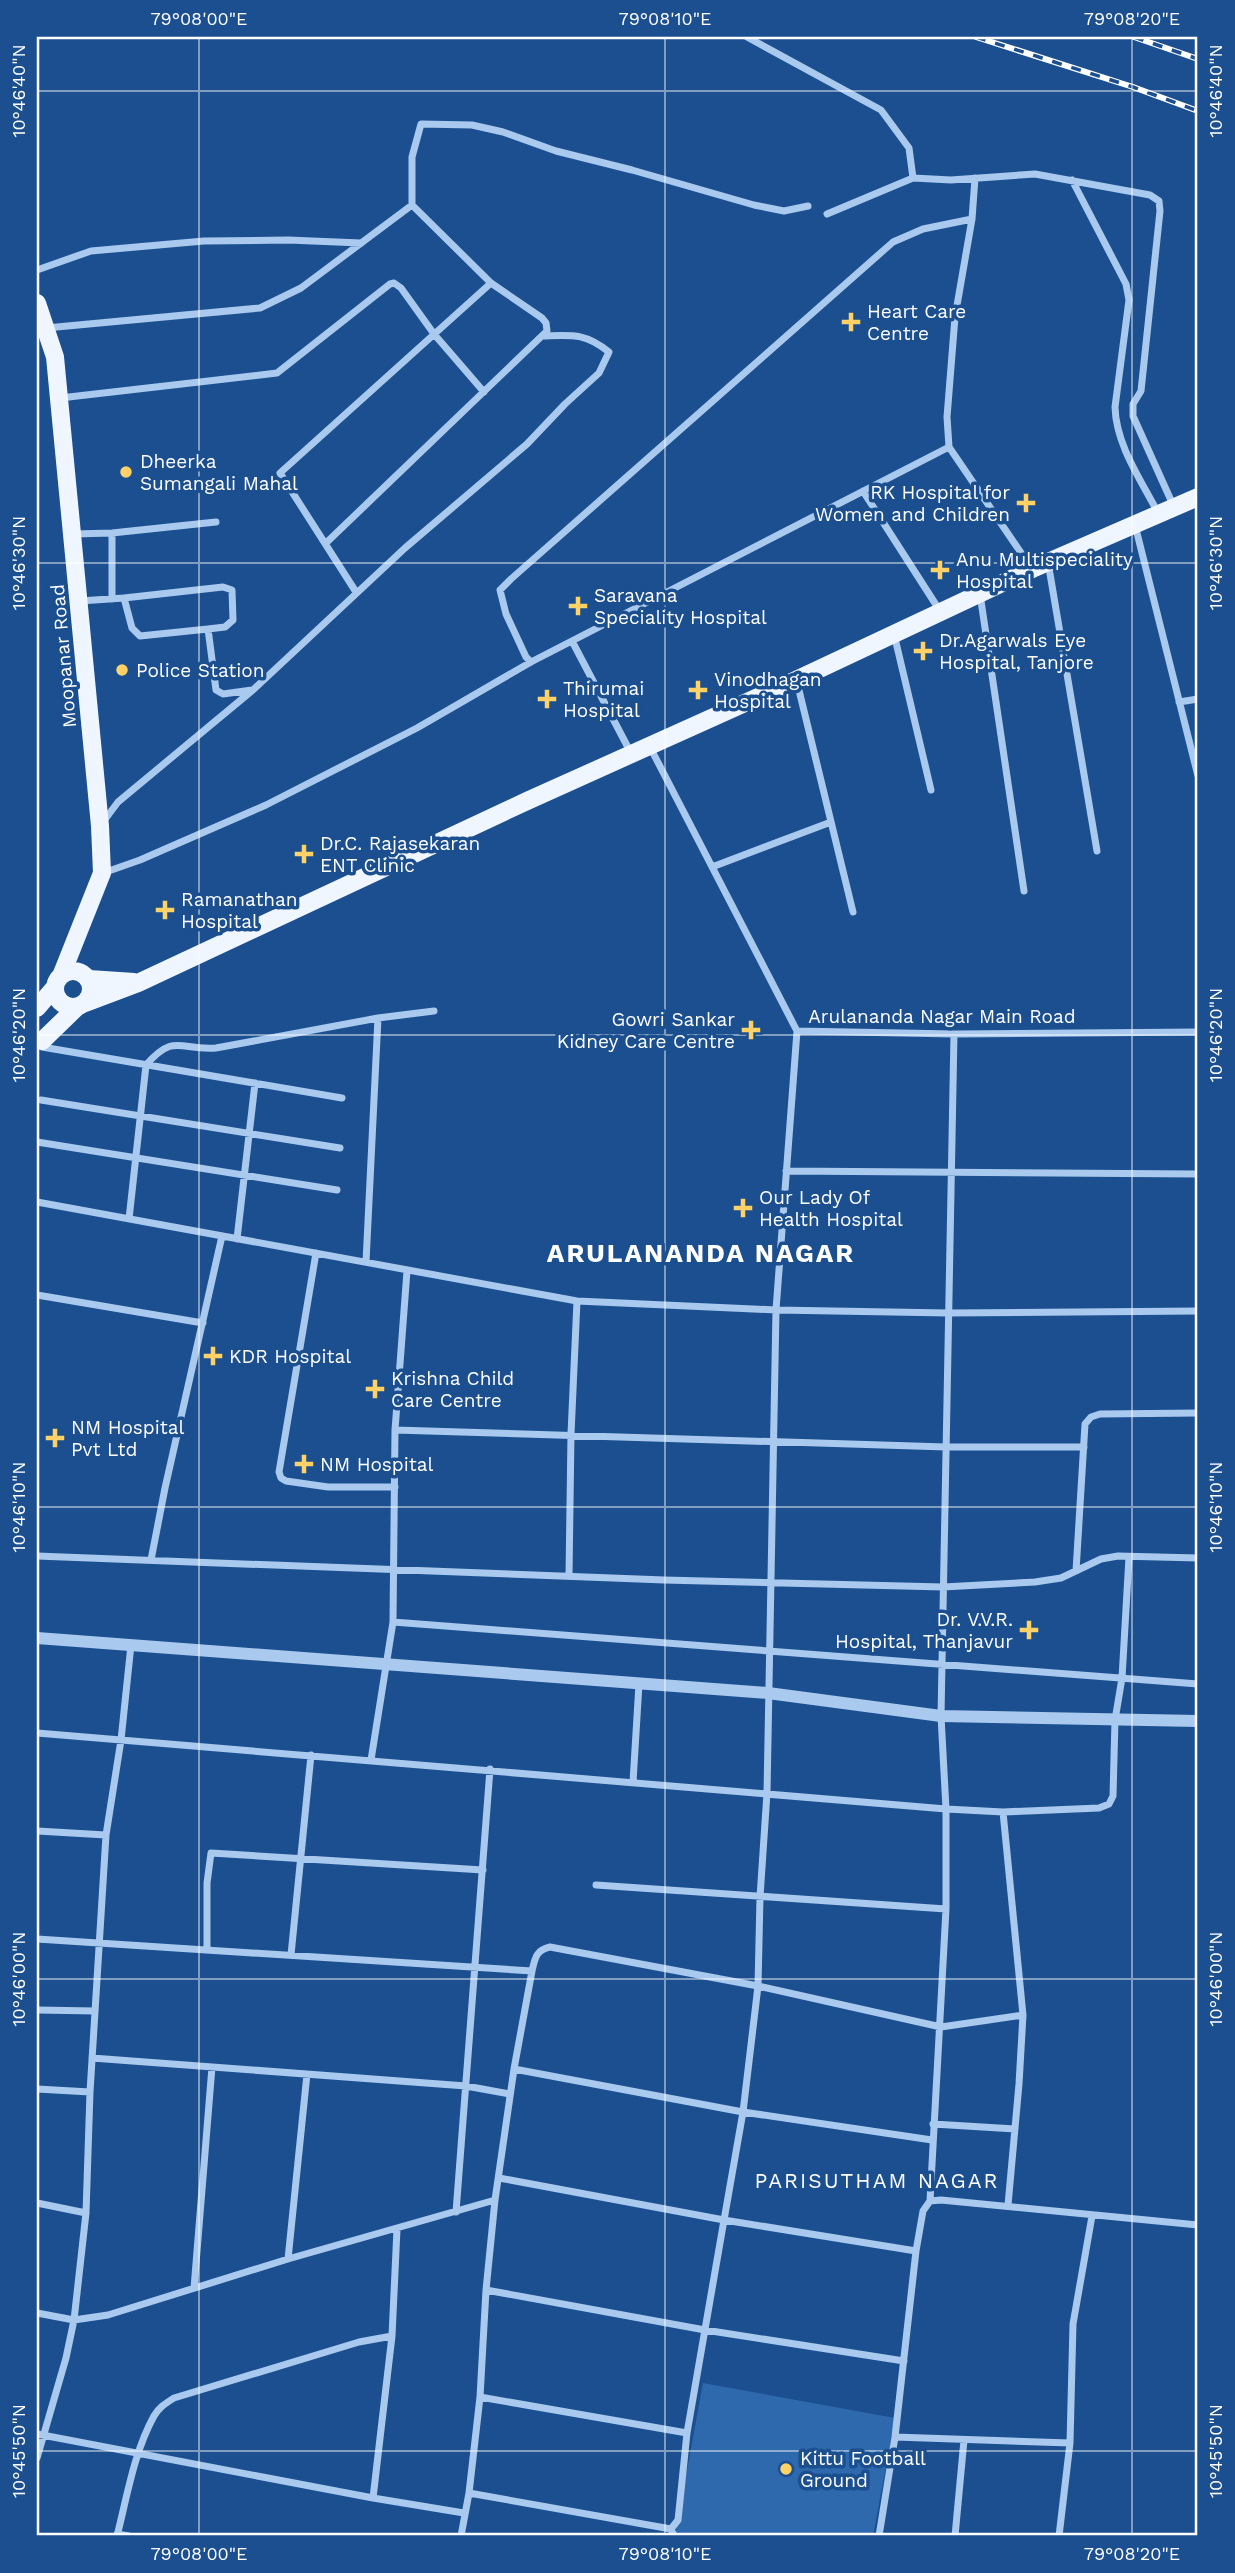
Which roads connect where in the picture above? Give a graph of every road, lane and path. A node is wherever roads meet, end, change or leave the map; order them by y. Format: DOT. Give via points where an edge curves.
graph roads {
  1 [pos="747,37"];
  2 [pos="913,178"];
  3 [pos="975,178"];
  4 [pos="1072,180"];
  5 [pos="412,205"];
  6 [pos="808,206"];
  7 [pos="827,214"];
  8 [pos="972,219"];
  9 [pos="361,243"];
  10 [pos="37,270"];
  11 [pos="491,283"];
  12 [pos="37,303"];
  13 [pos="41,330"];
  14 [pos="434,334"];
  15 [pos="544,335"];
  16 [pos="484,392"];
  17 [pos="59,398"];
  18 [pos="949,447"];
  19 [pos="863,491"];
  20 [pos="1198,497"];
  21 [pos="1167,510"];
  22 [pos="216,522"];
  23 [pos="1134,523"];
  24 [pos="112,533"];
  25 [pos="73,534"];
  26 [pos="326,543"];
  27 [pos="1040,565"];
  28 [pos="356,592"];
  29 [pos="980,593"];
  30 [pos="124,598"];
  31 [pos="112,599"];
  32 [pos="79,601"];
  33 [pos="940,612"];
  34 [pos="208,629"];
  35 [pos="894,634"];
  36 [pos="572,641"];
  37 [pos="531,662"];
  38 [pos="796,680"];
  39 [pos="254,689"];
  40 [pos="1198,699"];
  41 [pos="1180,702"];
  42 [pos="649,747"];
  43 [pos="632,756"];
  44 [pos="1198,776"];
  45 [pos="931,790"];
  46 [pos="831,822"];
  47 [pos="100,825"];
  48 [pos="1097,851"];
  49 [pos="712,867"];
  50 [pos="102,873"];
  51 [pos="1024,891"];
  52 [pos="853,912"];
  53 [pos="82,922"];
  54 [pos="85,976"];
  55 [pos="58,982"];
  56 [pos="138,983"];
  57 [pos="81,1005"];
  58 [pos="37,1008"];
  59 [pos="434,1011"];
  60 [pos="378,1018"];
  61 [pos="797,1031"];
  62 [pos="1198,1032"];
  63 [pos="954,1034"];
  64 [pos="39,1043"];
  65 [pos="146,1065"];
  66 [pos="255,1083"];
  67 [pos="342,1098"];
  68 [pos="41,1100"];
  69 [pos="140,1115"];
  70 [pos="249,1133"];
  71 [pos="37,1142"];
  72 [pos="340,1148"];
  73 [pos="136,1157"];
  74 [pos="786,1171"];
  75 [pos="951,1172"];
  76 [pos="1198,1174"];
  77 [pos="244,1175"];
  78 [pos="337,1190"];
  79 [pos="37,1202"];
  80 [pos="129,1219"];
  81 [pos="222,1236"];
  82 [pos="237,1239"];
  83 [pos="316,1253"];
  84 [pos="366,1262"];
  85 [pos="407,1271"];
  86 [pos="37,1295"];
  87 [pos="577,1301"];
  88 [pos="776,1310"];
  89 [pos="1198,1311"];
  90 [pos="948,1312"];
  91 [pos="204,1323"];
  92 [pos="1198,1413"];
  93 [pos="395,1430"];
  94 [pos="571,1434"];
  95 [pos="774,1442"];
  96 [pos="946,1447"];
  97 [pos="1084,1447"];
  98 [pos="395,1487"];
  99 [pos="37,1556"];
  100 [pos="1129,1557"];
  101 [pos="1198,1558"];
  102 [pos="151,1560"];
  103 [pos="395,1569"];
  104 [pos="1076,1571"];
  105 [pos="569,1576"];
  106 [pos="770,1583"];
  107 [pos="943,1587"];
  108 [pos="393,1622"];
  109 [pos="37,1638"];
  110 [pos="131,1645"];
  111 [pos="768,1653"];
  112 [pos="385,1665"];
  113 [pos="944,1665"];
  114 [pos="1122,1678"];
  115 [pos="639,1684"];
  116 [pos="1198,1684"];
  117 [pos="768,1693"];
  118 [pos="942,1716"];
  119 [pos="1115,1720"];
  120 [pos="1198,1721"];
  121 [pos="37,1733"];
  122 [pos="121,1740"];
  123 [pos="311,1755"];
  124 [pos="371,1760"];
  125 [pos="491,1769"];
  126 [pos="633,1782"];
  127 [pos="767,1793"];
  128 [pos="946,1809"];
  129 [pos="1003,1812"];
  130 [pos="37,1830"];
  131 [pos="106,1835"];
  132 [pos="299,1858"];
  133 [pos="483,1870"];
  134 [pos="597,1885"];
  135 [pos="760,1897"];
  136 [pos="946,1909"];
  137 [pos="37,1939"];
  138 [pos="99,1942"];
  139 [pos="207,1950"];
  140 [pos="291,1955"];
  141 [pos="476,1968"];
  142 [pos="532,1971"];
  143 [pos="758,1986"];
  144 [pos="37,2010"];
  145 [pos="95,2011"];
  146 [pos="1023,2015"];
  147 [pos="941,2026"];
  148 [pos="92,2059"];
  149 [pos="212,2067"];
  150 [pos="514,2069"];
  151 [pos="307,2074"];
  152 [pos="466,2086"];
  153 [pos="37,2088"];
  154 [pos="90,2092"];
  155 [pos="510,2094"];
  156 [pos="743,2112"];
  157 [pos="933,2124"];
  158 [pos="1015,2129"];
  159 [pos="932,2140"];
  160 [pos="499,2178"];
  161 [pos="495,2200"];
  162 [pos="930,2202"];
  163 [pos="37,2203"];
  164 [pos="1007,2206"];
  165 [pos="456,2212"];
  166 [pos="86,2213"];
  167 [pos="1091,2216"];
  168 [pos="724,2220"];
  169 [pos="1198,2225"];
  170 [pos="397,2229"];
  171 [pos="916,2251"];
  172 [pos="288,2259"];
  173 [pos="194,2288"];
  174 [pos="486,2290"];
  175 [pos="37,2312"];
  176 [pos="74,2320"];
  177 [pos="705,2330"];
  178 [pos="392,2336"];
  179 [pos="904,2361"];
  180 [pos="480,2397"];
  181 [pos="687,2433"];
  182 [pos="40,2434"];
  183 [pos="895,2437"];
  184 [pos="964,2440"];
  185 [pos="1070,2443"];
  186 [pos="140,2452"];
  187 [pos="37,2458"];
  188 [pos="470,2493"];
  189 [pos="373,2498"];
  190 [pos="464,2513"];
  191 [pos="673,2533"];
  192 [pos="117,2535"];
  193 [pos="129,2536"];
  194 [pos="461,2536"];
  195 [pos="879,2536"];
  196 [pos="955,2536"];
  197 [pos="1059,2536"];
  1 -- 2 [label="street" via="881,110 909,148"];
  2 -- 3 [label="street"];
  2 -- 7 [label="street"];
  3 -- 4 [label="street" via="1035,174"];
  3 -- 8 [label="street"];
  4 -- 21 [label="street" via="1126,284 1129,300 1115,407 1119,437"];
  4 -- 21 [label="street" via="1150,195 1158,201 1141,391 1133,404 1133,416"];
  5 -- 6 [label="street" via="412,157 421,124 472,125 503,132 754,205 784,211"];
  5 -- 9 [label="street"];
  5 -- 11 [label="street"];
  8 -- 18 [label="street" via="955,317"];
  8 -- 37 [label="street" via="923,229 893,242 500,590 506,614"];
  9 -- 10 [label="street" via="204,241 91,251"];
  9 -- 13 [label="street" via="301,288 260,308"];
  11 -- 14 [label="street"];
  11 -- 15 [label="street" via="542,317 547,328"];
  12 -- 13 [label="main road, Moopanar Road"];
  13 -- 17 [label="main road, Moopanar Road" via="55,357"];
  14 -- 16 [label="street"];
  14 -- 17 [label="street" via="394,283 277,373"];
  14 -- 26 [label="street" via="280,473"];
  15 -- 16 [label="street"];
  15 -- 28 [label="street" via="580,335 609,352 599,373 527,444"];
  16 -- 26 [label="street"];
  17 -- 25 [label="main road, Moopanar Road"];
  18 -- 19 [label="street"];
  18 -- 27 [label="street"];
  19 -- 33 [label="street"];
  19 -- 36 [label="street"];
  20 -- 21 [label="main road"];
  21 -- 23 [label="main road"];
  22 -- 24 [label="street"];
  23 -- 27 [label="main road"];
  23 -- 41 [label="street"];
  24 -- 25 [label="street"];
  24 -- 31 [label="street"];
  25 -- 32 [label="main road, Moopanar Road"];
  26 -- 28 [label="street"];
  27 -- 29 [label="main road"];
  27 -- 48 [label="street"];
  28 -- 39 [label="street"];
  29 -- 33 [label="main road"];
  29 -- 51 [label="street"];
  30 -- 31 [label="street"];
  30 -- 34 [label="street" via="132,628 140,636"];
  30 -- 34 [label="street" via="223,587 232,590 233,620 225,627"];
  31 -- 32 [label="street"];
  32 -- 47 [label="main road, Moopanar Road"];
  33 -- 35 [label="main road"];
  34 -- 39 [label="street" via="216,690 223,694"];
  35 -- 38 [label="main road"];
  35 -- 45 [label="street"];
  36 -- 37 [label="street"];
  36 -- 43 [label="street"];
  37 -- 50 [label="street" via="417,728 266,806"];
  38 -- 42 [label="main road"];
  38 -- 46 [label="street"];
  39 -- 47 [label="street" via="118,802"];
  40 -- 41 [label="street"];
  41 -- 44 [label="street"];
  42 -- 43 [label="main road"];
  42 -- 49 [label="street, Arulananda Nagar Main Road"];
  43 -- 56 [label="main road"];
  46 -- 49 [label="street"];
  46 -- 52 [label="street"];
  47 -- 50 [label="main road, Moopanar Road"];
  49 -- 61 [label="street, Arulananda Nagar Main Road"];
  50 -- 53 [label="main road, Moopanar Road"];
  53 -- 54 [label="main road, Moopanar Road"];
  53 -- 55 [label="main road, Moopanar Road"];
  54 -- 55 [label="main road" via="70,971"];
  54 -- 56 [label="main road"];
  54 -- 57 [label="main road" via="92,989"];
  55 -- 57 [label="main road" via="61,1003"];
  55 -- 58 [label="main road"];
  56 -- 57 [label="main road"];
  57 -- 64 [label="main road"];
  59 -- 60 [label="street"];
  60 -- 65 [label="street" via="216,1048 169,1045"];
  60 -- 84 [label="street"];
  61 -- 63 [label="street, Arulananda Nagar Main Road"];
  61 -- 74 [label="street"];
  62 -- 63 [label="street, Arulananda Nagar Main Road"];
  63 -- 75 [label="street"];
  64 -- 65 [label="street"];
  65 -- 66 [label="street"];
  65 -- 69 [label="street"];
  66 -- 67 [label="street"];
  66 -- 70 [label="street"];
  68 -- 69 [label="street"];
  69 -- 70 [label="street"];
  69 -- 73 [label="street"];
  70 -- 72 [label="street"];
  70 -- 77 [label="street"];
  71 -- 73 [label="street"];
  73 -- 77 [label="street"];
  73 -- 80 [label="street"];
  74 -- 75 [label="street"];
  74 -- 88 [label="street"];
  75 -- 76 [label="street"];
  75 -- 90 [label="street"];
  77 -- 78 [label="street"];
  77 -- 82 [label="street"];
  79 -- 80 [label="street"];
  80 -- 81 [label="street"];
  81 -- 82 [label="street"];
  81 -- 91 [label="street"];
  82 -- 83 [label="street"];
  83 -- 84 [label="street"];
  83 -- 98 [label="street" via="281,1478 328,1488"];
  84 -- 85 [label="street"];
  85 -- 87 [label="street"];
  85 -- 93 [label="street"];
  86 -- 91 [label="street"];
  87 -- 88 [label="street"];
  87 -- 94 [label="street"];
  88 -- 90 [label="street"];
  88 -- 95 [label="street"];
  89 -- 90 [label="street"];
  90 -- 96 [label="street"];
  91 -- 102 [label="street"];
  92 -- 97 [label="street" via="1100,1414 1085,1424"];
  93 -- 94 [label="street"];
  93 -- 98 [label="street"];
  94 -- 95 [label="street"];
  94 -- 105 [label="street"];
  95 -- 96 [label="street"];
  95 -- 106 [label="street"];
  96 -- 97 [label="street"];
  96 -- 107 [label="street"];
  97 -- 104 [label="street"];
  98 -- 103 [label="street"];
  99 -- 102 [label="street"];
  100 -- 101 [label="street"];
  100 -- 104 [label="street" via="1101,1559"];
  100 -- 114 [label="street"];
  102 -- 103 [label="street"];
  103 -- 105 [label="street"];
  103 -- 108 [label="street"];
  104 -- 107 [label="street" via="1035,1583"];
  105 -- 106 [label="street"];
  106 -- 107 [label="street"];
  106 -- 111 [label="street"];
  107 -- 113 [label="street"];
  108 -- 111 [label="street"];
  108 -- 112 [label="street"];
  109 -- 110 [label="street"];
  110 -- 112 [label="street"];
  110 -- 122 [label="street"];
  111 -- 113 [label="street"];
  111 -- 117 [label="street"];
  112 -- 115 [label="street"];
  112 -- 124 [label="street"];
  113 -- 114 [label="street"];
  113 -- 118 [label="street"];
  114 -- 116 [label="street"];
  114 -- 119 [label="street"];
  115 -- 117 [label="street"];
  115 -- 126 [label="street"];
  117 -- 118 [label="street"];
  117 -- 127 [label="street"];
  118 -- 119 [label="street"];
  118 -- 128 [label="street"];
  119 -- 120 [label="street"];
  119 -- 129 [label="street" via="1113,1796 1108,1804"];
  121 -- 122 [label="street"];
  122 -- 123 [label="street"];
  122 -- 131 [label="street"];
  123 -- 124 [label="street"];
  123 -- 132 [label="street"];
  124 -- 125 [label="street"];
  125 -- 126 [label="street"];
  125 -- 133 [label="street"];
  126 -- 127 [label="street"];
  127 -- 128 [label="street"];
  127 -- 135 [label="street"];
  128 -- 129 [label="street"];
  128 -- 136 [label="street"];
  129 -- 146 [label="street"];
  130 -- 131 [label="street"];
  131 -- 138 [label="street"];
  132 -- 133 [label="street"];
  132 -- 139 [label="street" via="211,1853"];
  132 -- 140 [label="street"];
  133 -- 141 [label="street"];
  134 -- 135 [label="street"];
  135 -- 136 [label="street"];
  135 -- 143 [label="street"];
  136 -- 147 [label="street"];
  137 -- 138 [label="street"];
  138 -- 139 [label="street"];
  138 -- 145 [label="street"];
  139 -- 140 [label="street"];
  140 -- 141 [label="street"];
  141 -- 142 [label="street"];
  141 -- 152 [label="street"];
  142 -- 143 [label="street" via="536,1955 550,1947"];
  142 -- 150 [label="street"];
  143 -- 147 [label="street"];
  143 -- 156 [label="street"];
  144 -- 145 [label="street"];
  145 -- 148 [label="street"];
  146 -- 147 [label="street"];
  146 -- 158 [label="street"];
  147 -- 157 [label="street"];
  148 -- 149 [label="street"];
  148 -- 154 [label="street"];
  149 -- 151 [label="street"];
  149 -- 173 [label="street"];
  150 -- 155 [label="street"];
  150 -- 156 [label="street"];
  151 -- 152 [label="street"];
  151 -- 172 [label="street"];
  152 -- 155 [label="street"];
  152 -- 165 [label="street"];
  153 -- 154 [label="street"];
  154 -- 166 [label="street"];
  155 -- 160 [label="street"];
  156 -- 159 [label="street"];
  156 -- 168 [label="street"];
  157 -- 158 [label="street"];
  157 -- 159 [label="street"];
  158 -- 164 [label="street"];
  159 -- 162 [label="street"];
  160 -- 161 [label="street"];
  160 -- 168 [label="street"];
  161 -- 165 [label="street"];
  161 -- 174 [label="street"];
  162 -- 164 [label="street"];
  162 -- 171 [label="street" via="923,2211"];
  163 -- 166 [label="street"];
  164 -- 167 [label="street"];
  165 -- 170 [label="street"];
  166 -- 176 [label="street"];
  167 -- 169 [label="street"];
  167 -- 185 [label="street" via="1073,2324"];
  168 -- 171 [label="street"];
  168 -- 177 [label="street"];
  170 -- 172 [label="street"];
  170 -- 178 [label="street"];
  171 -- 179 [label="street"];
  172 -- 173 [label="street"];
  173 -- 176 [label="street" via="108,2315"];
  174 -- 177 [label="street"];
  174 -- 180 [label="street"];
  175 -- 176 [label="street"];
  176 -- 182 [label="street"];
  177 -- 179 [label="street"];
  177 -- 181 [label="street"];
  178 -- 186 [label="street" via="174,2398 154,2416"];
  178 -- 189 [label="street"];
  179 -- 183 [label="street"];
  180 -- 181 [label="street"];
  180 -- 188 [label="street"];
  181 -- 191 [label="street"];
  182 -- 186 [label="street"];
  182 -- 187 [label="street"];
  183 -- 184 [label="street"];
  183 -- 195 [label="street"];
  184 -- 185 [label="street"];
  184 -- 196 [label="street"];
  185 -- 197 [label="street"];
  186 -- 189 [label="street"];
  186 -- 192 [label="street"];
  188 -- 190 [label="street"];
  188 -- 191 [label="street"];
  189 -- 190 [label="street"];
  190 -- 194 [label="street"];
  192 -- 193 [label="street"];
}
